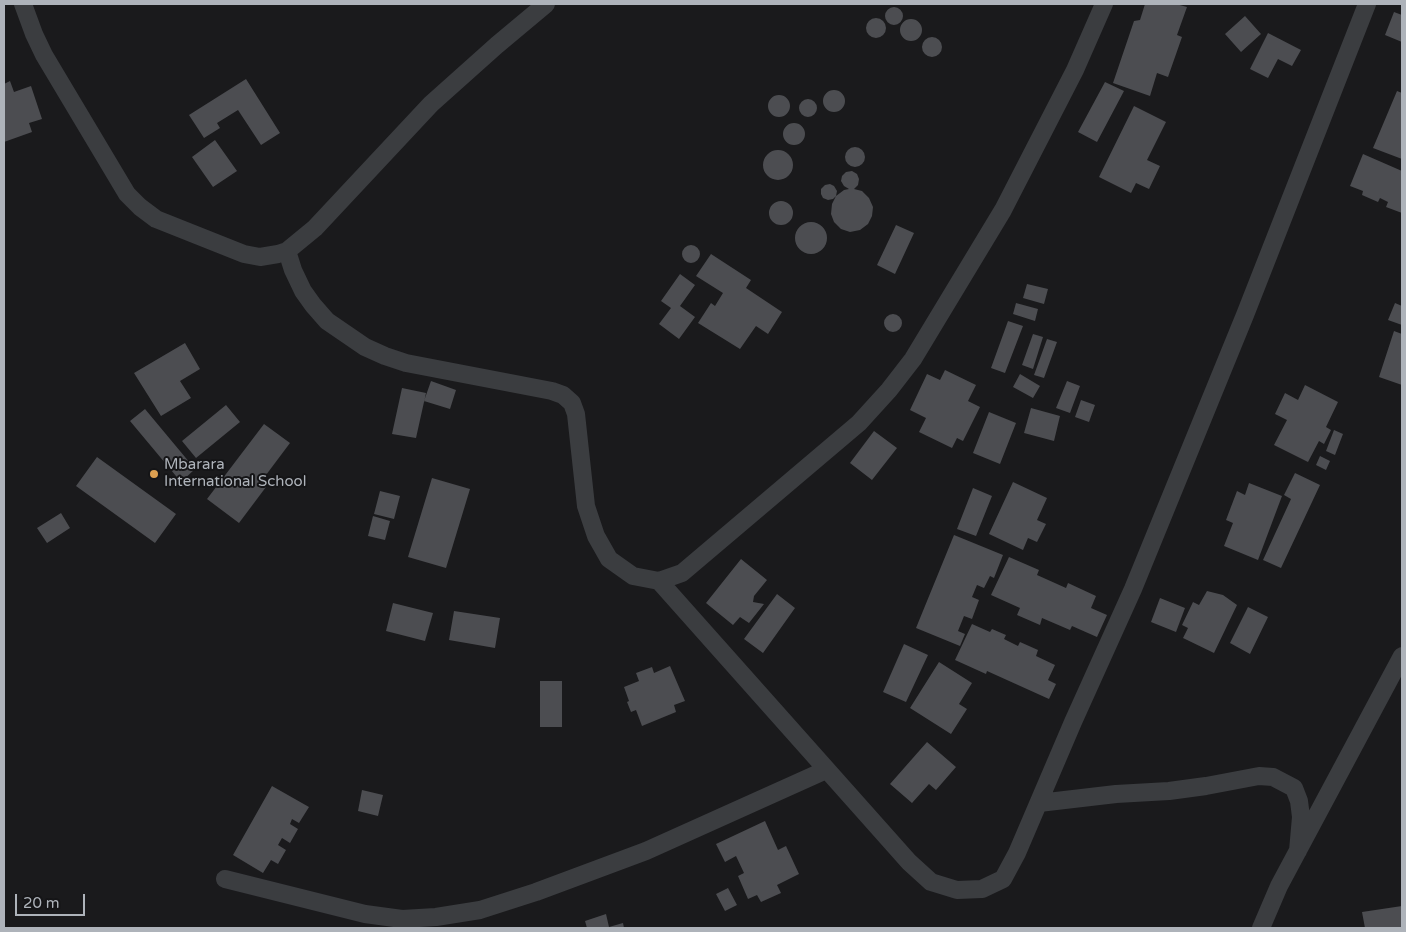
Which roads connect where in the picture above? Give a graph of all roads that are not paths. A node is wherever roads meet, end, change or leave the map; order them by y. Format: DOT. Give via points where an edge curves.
graph roads {
  1 [pos="23,4"];
  2 [pos="546,4"];
  3 [pos="1104,4"];
  4 [pos="1368,4"];
  5 [pos="287,251"];
  6 [pos="659,581"];
  7 [pos="1402,656"];
  8 [pos="826,770"];
  9 [pos="1039,803"];
  10 [pos="1298,851"];
  11 [pos="225,879"];
  12 [pos="1261,928"];
  1 -- 5 [label="street" via="44,55 127,194 140,208 156,219 244,254 260,256"];
  2 -- 5 [label="street" via="430,104 315,228"];
  3 -- 6 [label="street" via="1075,70 1003,210 901,375 859,423 682,573"];
  4 -- 9 [label="street" via="1134,589"];
  5 -- 6 [label="street" via="303,291 313,305 327,321 365,347 406,362 552,391 572,403 586,506 596,536 609,559 617,565 633,576"];
  6 -- 8 [label="street"];
  7 -- 10 [label="street"];
  8 -- 9 [label="street" via="909,862 931,882 957,890 982,889 1003,879"];
  8 -- 11 [label="street" via="646,851 480,910 402,919 365,914"];
  9 -- 10 [label="street" via="1170,791 1259,776 1273,778 1294,788 1299,801"];
  10 -- 12 [label="street"];
}
